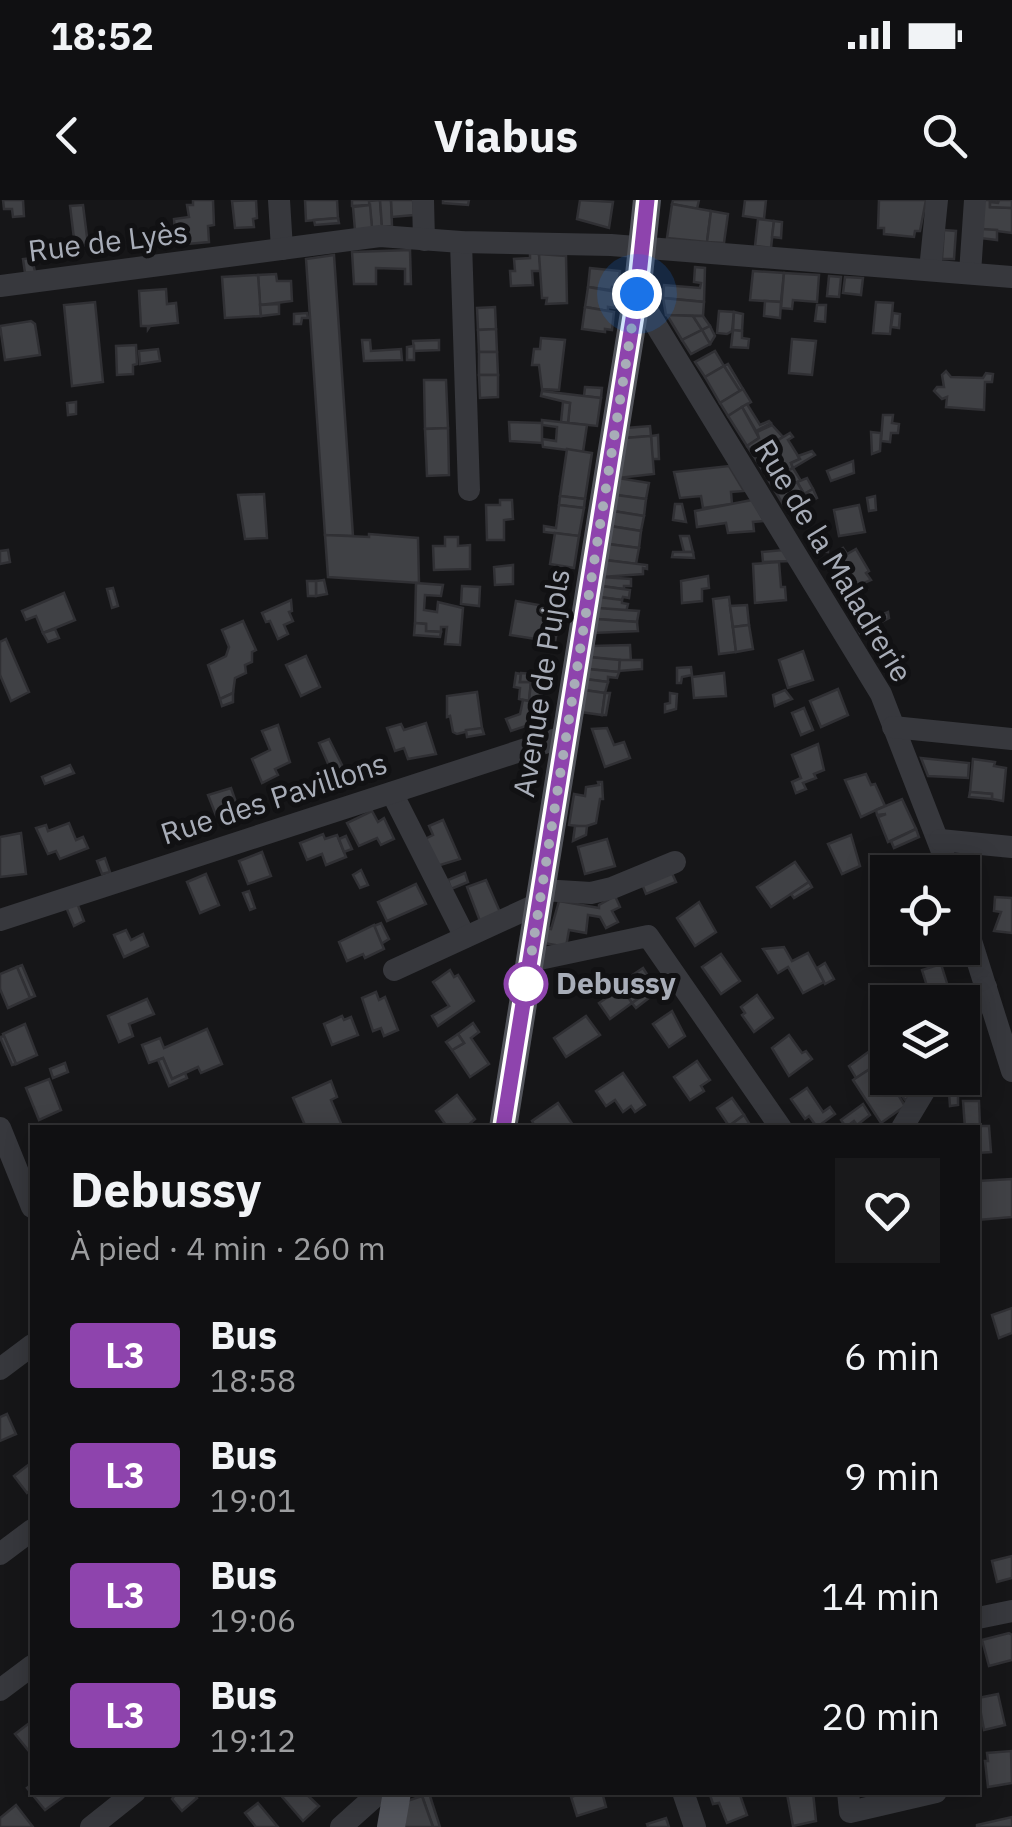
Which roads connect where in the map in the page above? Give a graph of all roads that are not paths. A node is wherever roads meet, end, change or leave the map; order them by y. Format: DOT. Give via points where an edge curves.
graph roads {
  1 [pos="279,200"];
  2 [pos="423,200"];
  3 [pos="647,200"];
  4 [pos="937,200"];
  5 [pos="975,200"];
  6 [pos="424,240"];
  7 [pos="461,242"];
  8 [pos="642,248"];
  9 [pos="282,249"];
  10 [pos="930,270"];
  11 [pos="970,274"];
  12 [pos="1012,277"];
  13 [pos="0,286"];
  14 [pos="637,294"];
  15 [pos="469,490"];
  16 [pos="893,727"];
  17 [pos="566,736"];
  18 [pos="1012,739"];
  19 [pos="392,793"];
  20 [pos="940,840"];
  21 [pos="1012,847"];
  22 [pos="945,855"];
  23 [pos="675,862"];
  24 [pos="540,896"];
  25 [pos="0,920"];
  26 [pos="465,937"];
  27 [pos="530,961"];
  28 [pos="979,965"];
  29 [pos="394,970"];
  30 [pos="986,986"];
  31 [pos="980,996"];
  32 [pos="1009,1046"];
  33 [pos="1012,1071"];
  34 [pos="922,1095"];
  35 [pos="504,1125"];
  36 [pos="779,1125"];
  37 [pos="904,1125"];
  38 [pos="0,1128"];
  39 [pos="30,1203"];
  40 [pos="30,1346"];
  41 [pos="0,1369"];
  42 [pos="29,1538"];
  43 [pos="0,1554"];
  44 [pos="1012,1611"];
  45 [pos="980,1618"];
  46 [pos="30,1668"];
  47 [pos="0,1690"];
  48 [pos="131,1795"];
  49 [pos="377,1795"];
  50 [pos="396,1795"];
  51 [pos="684,1795"];
  52 [pos="848,1795"];
  53 [pos="923,1795"];
  54 [pos="91,1827"];
  55 [pos="341,1827"];
  56 [pos="391,1827"];
  57 [pos="696,1827"];
  1 -- 9 [label="street"];
  2 -- 6 [label="street"];
  3 -- 8 [label="main road, Avenue de Pujols"];
  4 -- 10 [label="street"];
  5 -- 11 [label="street"];
  6 -- 7 [label="street, Rue de Lyès"];
  6 -- 9 [label="street, Rue de Lyès" via="380,236"];
  7 -- 8 [label="street, Rue de Lyès"];
  7 -- 15 [label="street"];
  8 -- 10 [label="street, Rue de Lyès"];
  8 -- 14 [label="main road, Avenue de Pujols"];
  9 -- 13 [label="street, Rue de Lyès"];
  10 -- 11 [label="street, Rue de Lyès"];
  11 -- 12 [label="street, Rue de Lyès"];
  14 -- 16 [label="street, Rue de la Maladrerie" via="881,694"];
  14 -- 17 [label="main road, Avenue de Pujols"];
  16 -- 18 [label="street"];
  16 -- 20 [label="street, Rue de la Maladrerie"];
  17 -- 19 [label="street, Rue des Pavillons"];
  17 -- 24 [label="main road, Avenue de Pujols"];
  19 -- 25 [label="street, Rue des Pavillons"];
  19 -- 26 [label="street"];
  20 -- 21 [label="street"];
  20 -- 22 [label="street, Rue de la Maladrerie"];
  23 -- 24 [label="street" via="612,888"];
  24 -- 26 [label="street"];
  24 -- 27 [label="main road, Avenue de Pujols"];
  26 -- 29 [label="street"];
  27 -- 35 [label="main road, Avenue de Pujols"];
  27 -- 36 [label="street" via="648,936"];
  28 -- 30 [label="street"];
  30 -- 31 [label="street"];
  30 -- 32 [label="street"];
  32 -- 33 [label="street"];
  34 -- 37 [label="street"];
  38 -- 39 [label="street"];
  40 -- 41 [label="street"];
  42 -- 43 [label="street"];
  44 -- 45 [label="street"];
  46 -- 47 [label="street"];
  48 -- 54 [label="street"];
  49 -- 55 [label="street"];
  50 -- 56 [label="main road"];
  51 -- 57 [label="street"];
  52 -- 53 [label="street" via="850,1812"];
}
